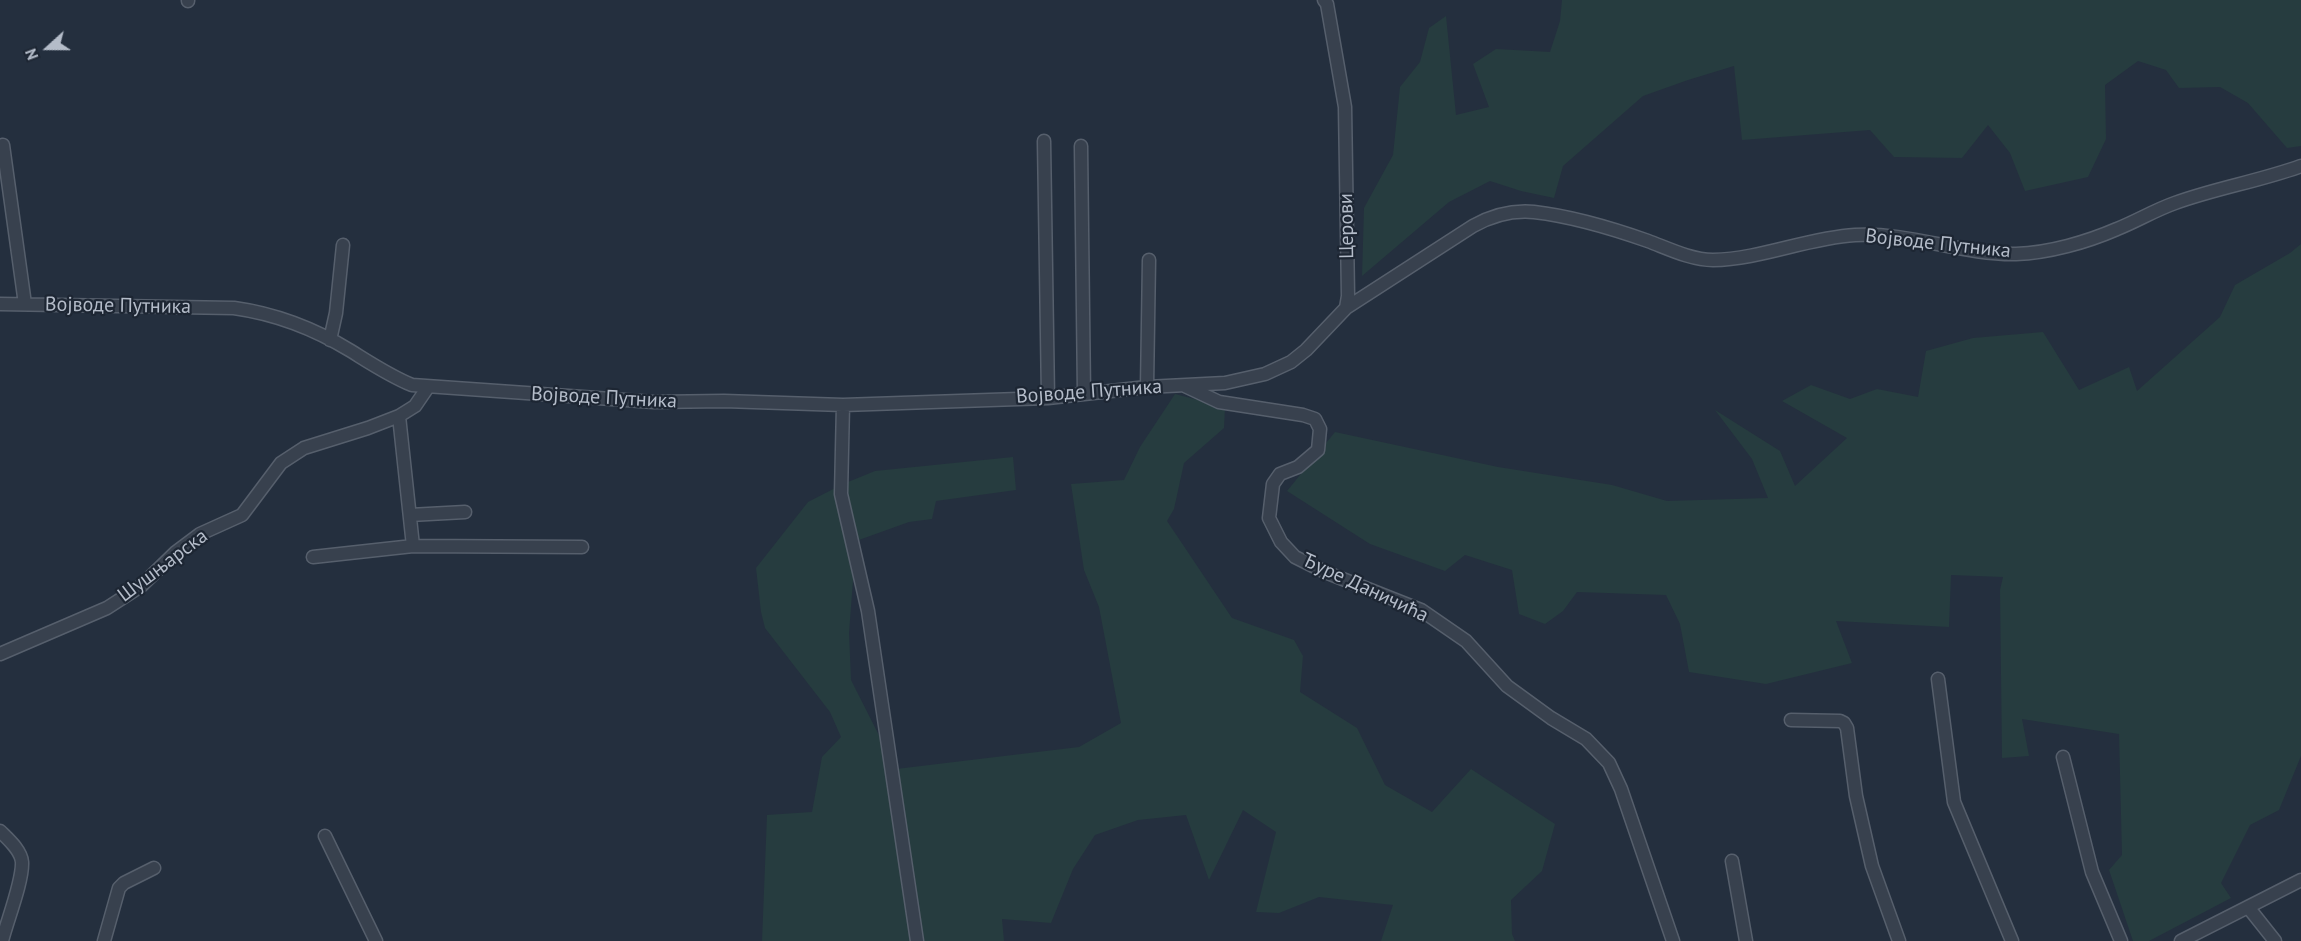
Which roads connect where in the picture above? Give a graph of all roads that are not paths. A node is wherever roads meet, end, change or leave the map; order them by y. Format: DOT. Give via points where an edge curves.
graph roads {
  1 [pos="1327,1"];
  2 [pos="1044,141"];
  3 [pos="3,145"];
  4 [pos="1081,146"];
  5 [pos="2301,166"];
  6 [pos="343,245"];
  7 [pos="1149,260"];
  8 [pos="0,304"];
  9 [pos="25,304"];
  10 [pos="1346,308"];
  11 [pos="330,339"];
  12 [pos="1184,385"];
  13 [pos="428,387"];
  14 [pos="1147,387"];
  15 [pos="1084,393"];
  16 [pos="1048,398"];
  17 [pos="843,405"];
  18 [pos="399,416"];
  19 [pos="465,512"];
  20 [pos="410,515"];
  21 [pos="413,546"];
  22 [pos="582,548"];
  23 [pos="313,557"];
  24 [pos="0,654"];
  25 [pos="1938,679"];
  26 [pos="1791,720"];
  27 [pos="2063,757"];
  28 [pos="0,831"];
  29 [pos="325,836"];
  30 [pos="1732,861"];
  31 [pos="154,868"];
  32 [pos="2301,880"];
  33 [pos="2248,907"];
  34 [pos="2,941"];
  35 [pos="104,941"];
  36 [pos="376,941"];
  37 [pos="917,941"];
  38 [pos="1673,941"];
  39 [pos="1746,941"];
  40 [pos="1899,941"];
  41 [pos="2012,941"];
  42 [pos="2121,941"];
  43 [pos="2181,941"];
  44 [pos="2275,941"];
  1 -- 10 [label="street, Церови" via="1345,107"];
  2 -- 16 [label="street"];
  3 -- 9 [label="street"];
  4 -- 15 [label="street"];
  5 -- 10 [label="street, Војводе Путника" via="2173,204 2082,241 2019,254 1991,254 1899,236 1869,235 1829,238 1738,258 1710,260 1616,230 1533,212 1503,214 1473,226"];
  6 -- 11 [label="street"];
  7 -- 14 [label="street"];
  8 -- 9 [label="street, Војводе Путника"];
  9 -- 11 [label="street, Војводе Путника" via="234,308 263,312"];
  10 -- 12 [label="street, Војводе Путника" via="1291,362 1265,374 1225,383"];
  11 -- 13 [label="street, Војводе Путника" via="385,373 412,385"];
  12 -- 14 [label="street, Војводе Путника"];
  12 -- 38 [label="street, Ђуре Даничића" via="1219,402 1315,419 1320,429 1318,450 1298,467 1280,474 1273,484 1269,518 1281,542 1295,556 1325,572 1421,610 1466,641 1507,686 1586,739 1610,763"];
  13 -- 17 [label="street, Војводе Путника" via="654,402"];
  13 -- 18 [label="street, Шушњарска" via="415,406"];
  14 -- 15 [label="street, Војводе Путника"];
  15 -- 16 [label="street, Војводе Путника"];
  16 -- 17 [label="street, Војводе Путника"];
  17 -- 37 [label="street" via="841,494 868,611"];
  18 -- 20 [label="street"];
  18 -- 24 [label="street, Шушњарска" via="304,448 281,463 242,515 200,534 141,586 94,614"];
  19 -- 20 [label="street"];
  20 -- 21 [label="street"];
  21 -- 22 [label="street"];
  21 -- 23 [label="street"];
  25 -- 41 [label="street" via="1954,802"];
  26 -- 40 [label="street" via="1840,721 1847,728 1856,796 1872,866"];
  27 -- 42 [label="street" via="2092,872"];
  28 -- 34 [label="street" via="22,861"];
  29 -- 36 [label="street"];
  30 -- 39 [label="street"];
  31 -- 35 [label="street" via="120,888"];
  32 -- 33 [label="street"];
  33 -- 43 [label="street"];
  33 -- 44 [label="street"];
}
